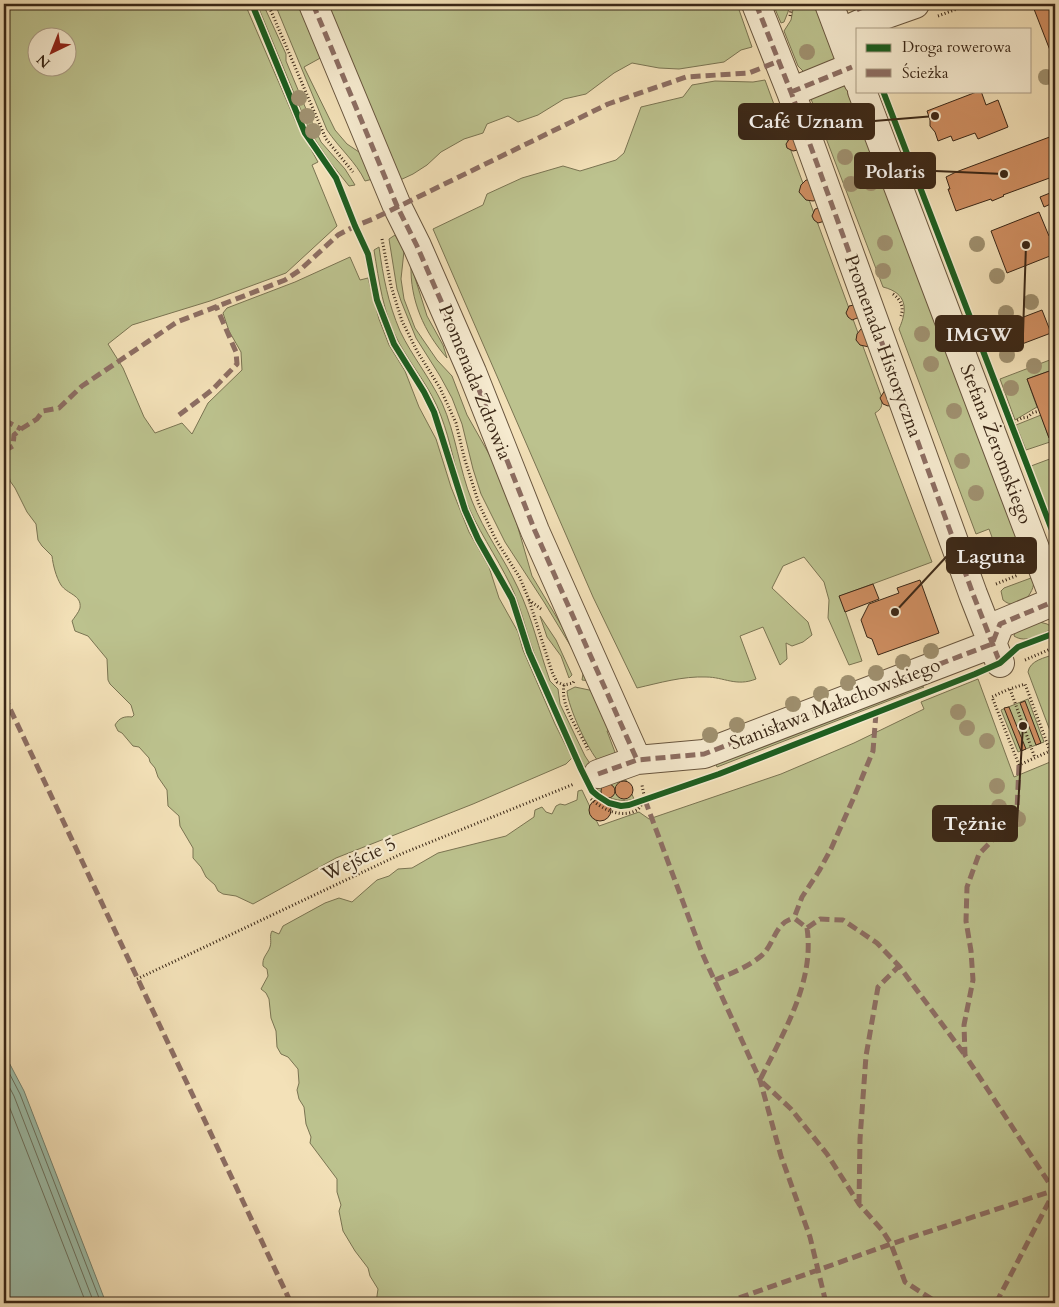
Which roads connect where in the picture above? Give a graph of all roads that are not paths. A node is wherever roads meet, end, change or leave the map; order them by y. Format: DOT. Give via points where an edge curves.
graph roads {
  1 [pos="313,4"];
  2 [pos="756,4"];
  3 [pos="829,4"];
  4 [pos="914,4"];
  5 [pos="840,33"];
  6 [pos="856,77"];
  7 [pos="856,80"];
  8 [pos="791,92"];
  9 [pos="862,92"];
  10 [pos="1055,601"];
  11 [pos="996,653"];
  12 [pos="638,760"];
  13 [pos="588,778"];
  1 -- 12 [label="street, Promenada Zdrowia" via="397,206 472,372 535,531"];
  2 -- 8 [label="street, Promenada Historyczna"];
  3 -- 5 [label="street, Stefana Żeromskiego"];
  4 -- 5 [label="street"];
  5 -- 6 [label="street, Stefana Żeromskiego"];
  7 -- 8 [label="street"];
  8 -- 11 [label="street, Promenada Historyczna"];
  9 -- 10 [label="street, Stefana Żeromskiego"];
  10 -- 11 [label="street" via="1000,624"];
  11 -- 12 [label="street, Stanisława Małachowskiego" via="704,754"];
  12 -- 13 [label="street, Stanisława Małachowskiego"];
}
